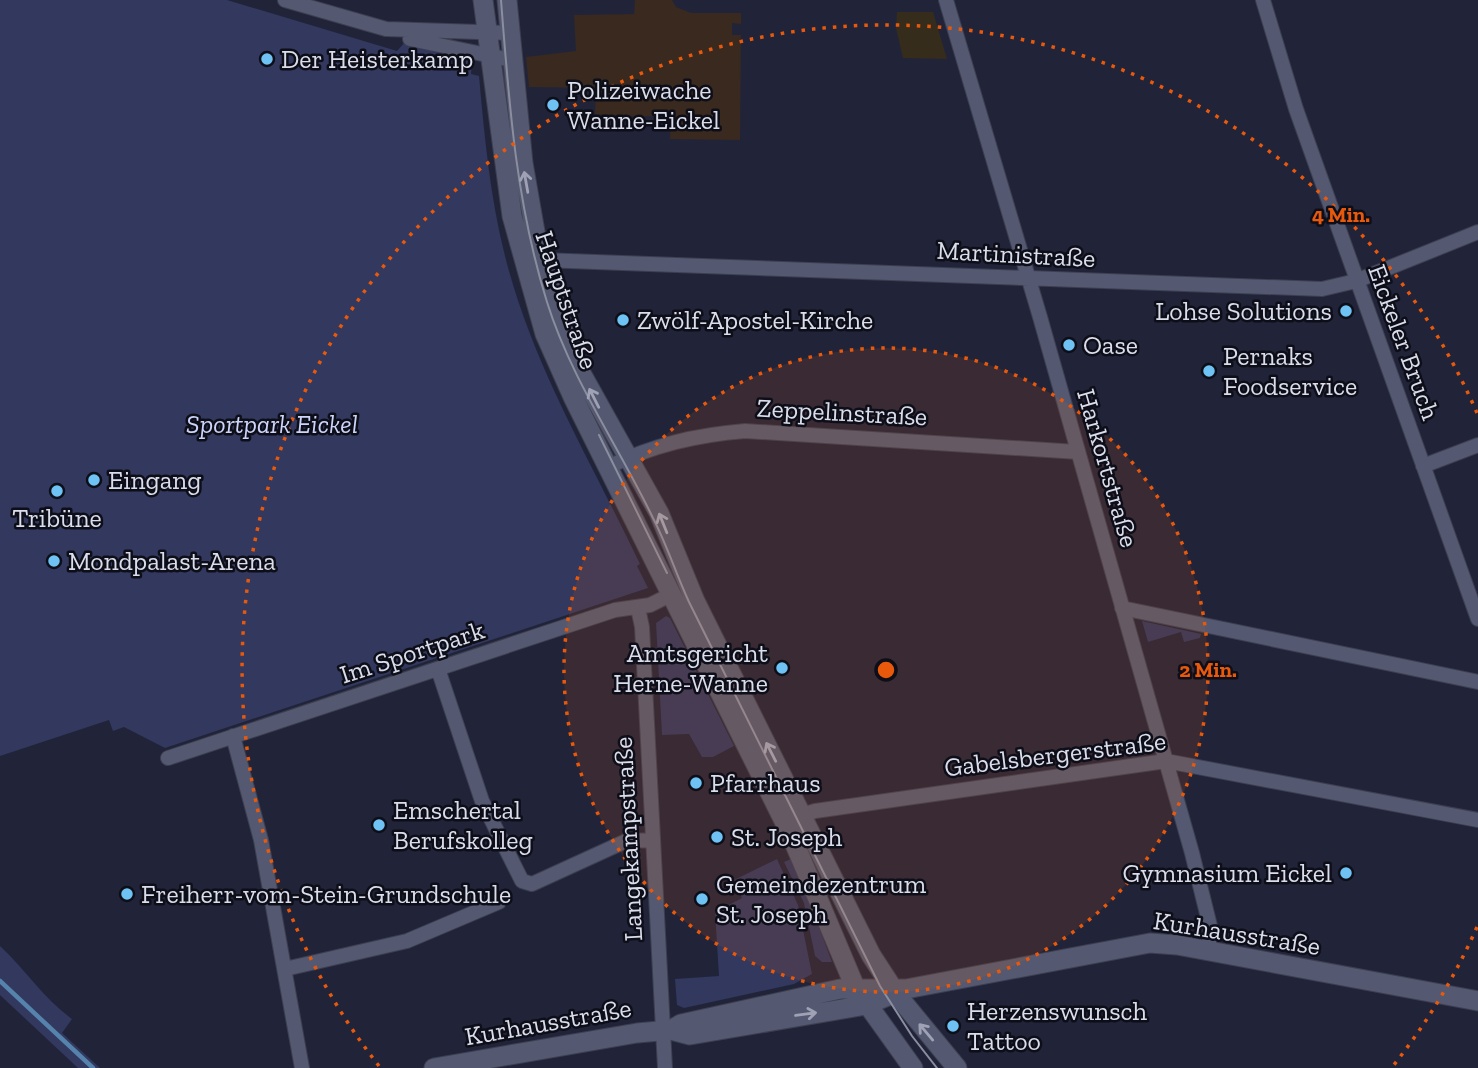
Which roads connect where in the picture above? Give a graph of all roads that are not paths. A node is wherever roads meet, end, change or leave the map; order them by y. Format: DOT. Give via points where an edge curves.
graph roads {
  1 [pos="285,0"];
  2 [pos="483,0"];
  3 [pos="507,0"];
  4 [pos="946,0"];
  5 [pos="1264,0"];
  6 [pos="386,29"];
  7 [pos="485,33"];
  8 [pos="510,33"];
  9 [pos="489,56"];
  10 [pos="511,60"];
  11 [pos="1478,232"];
  12 [pos="542,260"];
  13 [pos="1028,281"];
  14 [pos="1356,281"];
  15 [pos="1478,445"];
  16 [pos="1078,452"];
  17 [pos="628,457"];
  18 [pos="1423,466"];
  19 [pos="608,467"];
  20 [pos="681,590"];
  21 [pos="638,608"];
  22 [pos="1122,608"];
  23 [pos="1478,619"];
  24 [pos="438,669"];
  25 [pos="1478,682"];
  26 [pos="233,736"];
  27 [pos="168,758"];
  28 [pos="1166,761"];
  29 [pos="802,815"];
  30 [pos="1478,820"];
  31 [pos="653,840"];
  32 [pos="499,902"];
  33 [pos="1209,951"];
  34 [pos="285,969"];
  35 [pos="855,987"];
  36 [pos="898,990"];
  37 [pos="1478,1001"];
  38 [pos="866,1005"];
  39 [pos="667,1030"];
  40 [pos="302,1068"];
  41 [pos="434,1068"];
  42 [pos="665,1068"];
  43 [pos="913,1068"];
  44 [pos="957,1068"];
  1 -- 6 [label="street"];
  2 -- 7 [label="street, Hauptstraße"];
  3 -- 8 [label="street, Hauptstraße"];
  4 -- 13 [label="street, Harkortstraße"];
  5 -- 14 [label="street, Eickeler Bruch" via="1296,109"];
  6 -- 7 [label="street"];
  6 -- 9 [label="street" via="414,40"];
  7 -- 8 [label="street"];
  7 -- 9 [label="street, Hauptstraße"];
  8 -- 10 [label="street, Hauptstraße"];
  9 -- 10 [label="street"];
  9 -- 19 [label="street, Hauptstraße" via="504,174 532,296 561,372"];
  12 -- 10 [label="street, Hauptstraße, one-way" via="523,163"];
  11 -- 14 [label="street, Martinistraße"];
  12 -- 13 [label="street, Martinistraße"];
  17 -- 12 [label="street, Hauptstraße, one-way" via="581,373"];
  13 -- 14 [label="street, Martinistraße" via="1322,289"];
  13 -- 16 [label="street, Harkortstraße"];
  14 -- 18 [label="street, Eickeler Bruch"];
  15 -- 18 [label="street"];
  16 -- 17 [label="street, Zeppelinstraße" via="745,431 702,435"];
  16 -- 22 [label="street, Harkortstraße"];
  17 -- 19 [label="street, Zeppelinstraße"];
  20 -- 17 [label="street, Hauptstraße, one-way" via="659,513"];
  18 -- 23 [label="street, Eickeler Bruch"];
  19 -- 20 [label="street, Hauptstraße"];
  20 -- 21 [label="street, Im Sportpark"];
  29 -- 20 [label="street, Hauptstraße, one-way"];
  20 -- 35 [label="street, Hauptstraße"];
  21 -- 24 [label="street, Im Sportpark" via="615,610"];
  21 -- 31 [label="street, Langekampstraße"];
  22 -- 25 [label="street"];
  22 -- 28 [label="street, Harkortstraße"];
  24 -- 26 [label="street, Im Sportpark"];
  24 -- 31 [label="street" via="482,801 522,881 527,884 626,841"];
  26 -- 27 [label="street, Im Sportpark"];
  26 -- 34 [label="street" via="261,840"];
  28 -- 29 [label="street, Gabelsbergerstraße"];
  28 -- 30 [label="street, Gabelsbergerstraße"];
  28 -- 33 [label="street, Harkortstraße" via="1207,915"];
  29 -- 36 [label="street, Hauptstraße" via="871,955"];
  31 -- 39 [label="street, Langekampstraße"];
  32 -- 34 [label="street" via="407,942"];
  33 -- 36 [label="street, Kurhausstraße" via="1138,944"];
  33 -- 37 [label="street, Kurhausstraße"];
  34 -- 40 [label="street"];
  35 -- 36 [label="street, Kurhausstraße"];
  35 -- 38 [label="street, Hauptstraße"];
  35 -- 39 [label="street, Kurhausstraße"];
  36 -- 38 [label="street, Kurhausstraße"];
  44 -- 36 [label="street, Hauptstraße, one-way"];
  39 -- 38 [label="street, Kurhausstraße, one-way" via="690,1035"];
  38 -- 43 [label="street, Hauptstraße"];
  39 -- 41 [label="street, Kurhausstraße"];
  39 -- 42 [label="street, Langekampstraße"];
}
